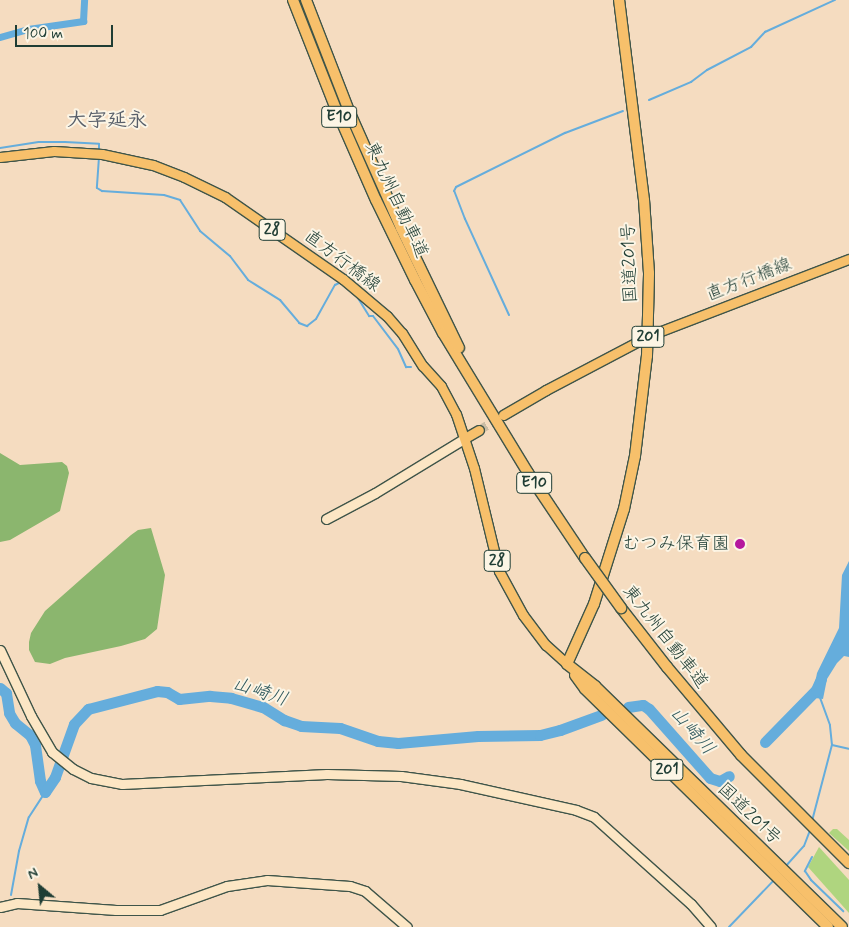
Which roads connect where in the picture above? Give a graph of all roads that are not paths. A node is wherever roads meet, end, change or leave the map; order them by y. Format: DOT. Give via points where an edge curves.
graph roads {
  1 [pos="293,0"];
  2 [pos="306,0"];
  3 [pos="619,0"];
  4 [pos="0,157"];
  5 [pos="849,258"];
  6 [pos="661,331"];
  7 [pos="638,342"];
  8 [pos="487,405"];
  9 [pos="504,415"];
  10 [pos="479,430"];
  11 [pos="465,438"];
  12 [pos="326,519"];
  13 [pos="0,650"];
  14 [pos="567,664"];
  15 [pos="827,841"];
  16 [pos="849,857"];
  17 [pos="849,863"];
  18 [pos="785,878"];
  19 [pos="0,907"];
  20 [pos="407,927"];
  21 [pos="711,927"];
  22 [pos="828,927"];
  23 [pos="842,927"];
  1 -- 8 [label="highway, 東九州自動車道 / E10" via="336,109 391,232 443,333"];
  2 -- 8 [label="highway, 東九州自動車道 / E10" via="349,111 401,228"];
  3 -- 14 [label="highway, 国道201号 / 201" via="644,200 649,272 645,375 635,456 624,509 594,604"];
  4 -- 11 [label="main road, 直方行橋線 / 28" via="54,151 102,154 153,165 225,197 343,279 387,316 441,386"];
  5 -- 6 [label="main road, 直方行橋線"];
  7 -- 9 [label="main road"];
  8 -- 15 [label="highway, 東九州自動車道 / E10, bridge" via="528,473 622,608 705,714"];
  10 -- 11 [label="main road"];
  11 -- 12 [label="street"];
  11 -- 14 [label="main road, 直方行橋線 / 28" via="499,571 523,615 546,645"];
  13 -- 21 [label="street" via="47,744 70,767 91,778 122,784 327,774 401,776 460,784 576,810 594,817 691,904"];
  14 -- 18 [label="highway, 国道201号 / 201" via="595,686"];
  15 -- 16 [label="highway"];
  15 -- 17 [label="highway"];
  18 -- 22 [label="highway, 国道201号 / 201"];
  18 -- 23 [label="highway, 国道201号 / 201"];
  19 -- 20 [label="street" via="17,903 160,910 227,886 275,880 350,886 365,891"];
}
